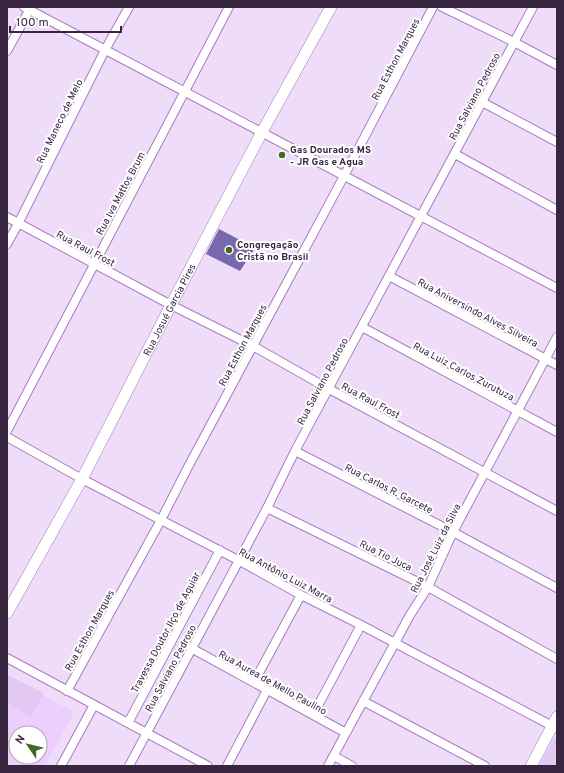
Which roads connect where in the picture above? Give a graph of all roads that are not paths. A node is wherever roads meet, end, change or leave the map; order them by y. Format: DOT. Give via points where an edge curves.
graph roads {
  1 [pos="129,7"];
  2 [pos="229,7"];
  3 [pos="331,7"];
  4 [pos="433,7"];
  5 [pos="442,7"];
  6 [pos="533,7"];
  7 [pos="28,8"];
  8 [pos="514,42"];
  9 [pos="105,50"];
  10 [pos="7,51"];
  11 [pos="557,65"];
  12 [pos="185,92"];
  13 [pos="482,102"];
  14 [pos="262,132"];
  15 [pos="557,142"];
  16 [pos="455,154"];
  17 [pos="344,176"];
  18 [pos="557,210"];
  19 [pos="421,216"];
  20 [pos="7,218"];
  21 [pos="18,224"];
  22 [pos="7,244"];
  23 [pos="95,264"];
  24 [pos="389,276"];
  25 [pos="557,288"];
  26 [pos="171,305"];
  27 [pos="362,327"];
  28 [pos="557,337"];
  29 [pos="253,346"];
  30 [pos="546,359"];
  31 [pos="557,365"];
  32 [pos="329,389"];
  33 [pos="518,411"];
  34 [pos="7,431"];
  35 [pos="557,432"];
  36 [pos="7,438"];
  37 [pos="295,451"];
  38 [pos="485,472"];
  39 [pos="82,479"];
  40 [pos="267,508"];
  41 [pos="557,511"];
  42 [pos="161,520"];
  43 [pos="453,532"];
  44 [pos="220,550"];
  45 [pos="238,560"];
  46 [pos="428,586"];
  47 [pos="557,588"];
  48 [pos="301,595"];
  49 [pos="7,613"];
  50 [pos="361,625"];
  51 [pos="396,643"];
  52 [pos="191,648"];
  53 [pos="7,658"];
  54 [pos="557,660"];
  55 [pos="254,682"];
  56 [pos="267,690"];
  57 [pos="67,691"];
  58 [pos="363,701"];
  59 [pos="94,705"];
  60 [pos="313,715"];
  61 [pos="128,723"];
  62 [pos="555,724"];
  63 [pos="147,733"];
  64 [pos="346,733"];
  65 [pos="334,756"];
  66 [pos="61,766"];
  67 [pos="129,766"];
  68 [pos="208,766"];
  69 [pos="227,766"];
  70 [pos="328,766"];
  71 [pos="352,766"];
  72 [pos="485,766"];
  73 [pos="531,766"];
  1 -- 9 [label="street, Rua Maneco de Melo"];
  2 -- 12 [label="street, Rua Iva Mattos Brum"];
  3 -- 14 [label="street, Rua Josué Garcia Pires"];
  4 -- 17 [label="street, Rua Esthon Marques"];
  5 -- 8 [label="street"];
  6 -- 8 [label="street, Rua Salviano Pedroso"];
  7 -- 9 [label="street"];
  7 -- 10 [label="street"];
  8 -- 11 [label="street"];
  8 -- 13 [label="street, Rua Salviano Pedroso"];
  9 -- 12 [label="street"];
  9 -- 21 [label="street, Rua Maneco de Melo"];
  12 -- 14 [label="street"];
  12 -- 23 [label="street, Rua Iva Mattos Brum"];
  13 -- 15 [label="street"];
  13 -- 16 [label="street, Rua Salviano Pedroso"];
  14 -- 17 [label="street"];
  14 -- 26 [label="street, Rua Josué Garcia Pires"];
  16 -- 18 [label="street"];
  16 -- 19 [label="street, Rua Salviano Pedroso"];
  17 -- 19 [label="street"];
  17 -- 29 [label="street, Rua Esthon Marques"];
  19 -- 24 [label="street, Rua Salviano Pedroso"];
  19 -- 25 [label="street"];
  20 -- 21 [label="street, Rua Raul Frost"];
  21 -- 22 [label="street, Rua Maneco de Melo"];
  21 -- 23 [label="street, Rua Raul Frost"];
  23 -- 26 [label="street, Rua Raul Frost"];
  23 -- 34 [label="street, Rua Iva Mattos Brum"];
  24 -- 27 [label="street, Rua Salviano Pedroso"];
  24 -- 30 [label="street, Rua Aniversindo Alves Silveira"];
  26 -- 29 [label="street, Rua Raul Frost"];
  26 -- 39 [label="street, Rua Josué Garcia Pires"];
  27 -- 32 [label="street, Rua Salviano Pedroso"];
  27 -- 33 [label="street, Rua Luiz Carlos Zurutuza"];
  28 -- 30 [label="street, Rua José Luiz da Silva"];
  29 -- 32 [label="street, Rua Raul Frost"];
  29 -- 42 [label="street, Rua Esthon Marques"];
  30 -- 31 [label="street, Rua Aniversindo Alves Silveira"];
  30 -- 33 [label="street, Rua José Luiz da Silva"];
  32 -- 37 [label="street, Rua Salviano Pedroso"];
  32 -- 38 [label="street, Rua Raul Frost"];
  33 -- 35 [label="street, Rua Luiz Carlos Zurutuza"];
  33 -- 38 [label="street, Rua José Luiz da Silva"];
  36 -- 39 [label="street, Rua Antônio Luiz Marra"];
  37 -- 40 [label="street, Rua Salviano Pedroso"];
  37 -- 43 [label="street, Rua Carlos R. Garcete"];
  38 -- 41 [label="street, Rua Raul Frost"];
  38 -- 43 [label="street, Rua José Luiz da Silva"];
  39 -- 42 [label="street, Rua Antônio Luiz Marra"];
  39 -- 49 [label="street, Rua Josué Garcia Pires"];
  40 -- 45 [label="street, Rua Salviano Pedroso"];
  40 -- 46 [label="street, Rua Tio Juca"];
  42 -- 44 [label="street, Rua Antônio Luiz Marra"];
  42 -- 57 [label="street, Rua Esthon Marques"];
  43 -- 46 [label="street, Rua José Luiz da Silva"];
  43 -- 47 [label="street, Rua Carlos R. Garcete"];
  44 -- 45 [label="street, Rua Antônio Luiz Marra"];
  44 -- 61 [label="street, Travessa Doutor Ilço de Aguiar"];
  45 -- 48 [label="street, Rua Antônio Luiz Marra"];
  45 -- 52 [label="street, Rua Salviano Pedroso"];
  46 -- 51 [label="street, Rua José Luiz da Silva"];
  46 -- 54 [label="street, Rua Tio Juca"];
  48 -- 50 [label="street, Rua Antônio Luiz Marra"];
  48 -- 55 [label="street"];
  50 -- 51 [label="street, Rua Antônio Luiz Marra"];
  50 -- 60 [label="street"];
  51 -- 58 [label="street, Rua José Luiz da Silva"];
  51 -- 62 [label="street, Rua Antônio Luiz Marra"];
  52 -- 55 [label="street, Rua Aurea de Mello Paulino"];
  52 -- 63 [label="street, Rua Salviano Pedroso"];
  53 -- 57 [label="street"];
  55 -- 56 [label="street, Rua Aurea de Mello Paulino"];
  56 -- 60 [label="street, Rua Aurea de Mello Paulino"];
  56 -- 69 [label="street"];
  57 -- 59 [label="street"];
  58 -- 64 [label="street, Rua José Luiz da Silva"];
  58 -- 72 [label="street"];
  59 -- 61 [label="street"];
  59 -- 66 [label="street"];
  60 -- 64 [label="street, Rua Aurea de Mello Paulino"];
  61 -- 63 [label="street"];
  62 -- 73 [label="street"];
  63 -- 67 [label="street, Rua Salviano Pedroso"];
  63 -- 68 [label="street"];
  64 -- 65 [label="street, Rua José Luiz da Silva"];
  65 -- 70 [label="street, Rua José Luiz da Silva"];
  65 -- 71 [label="street"];
}
